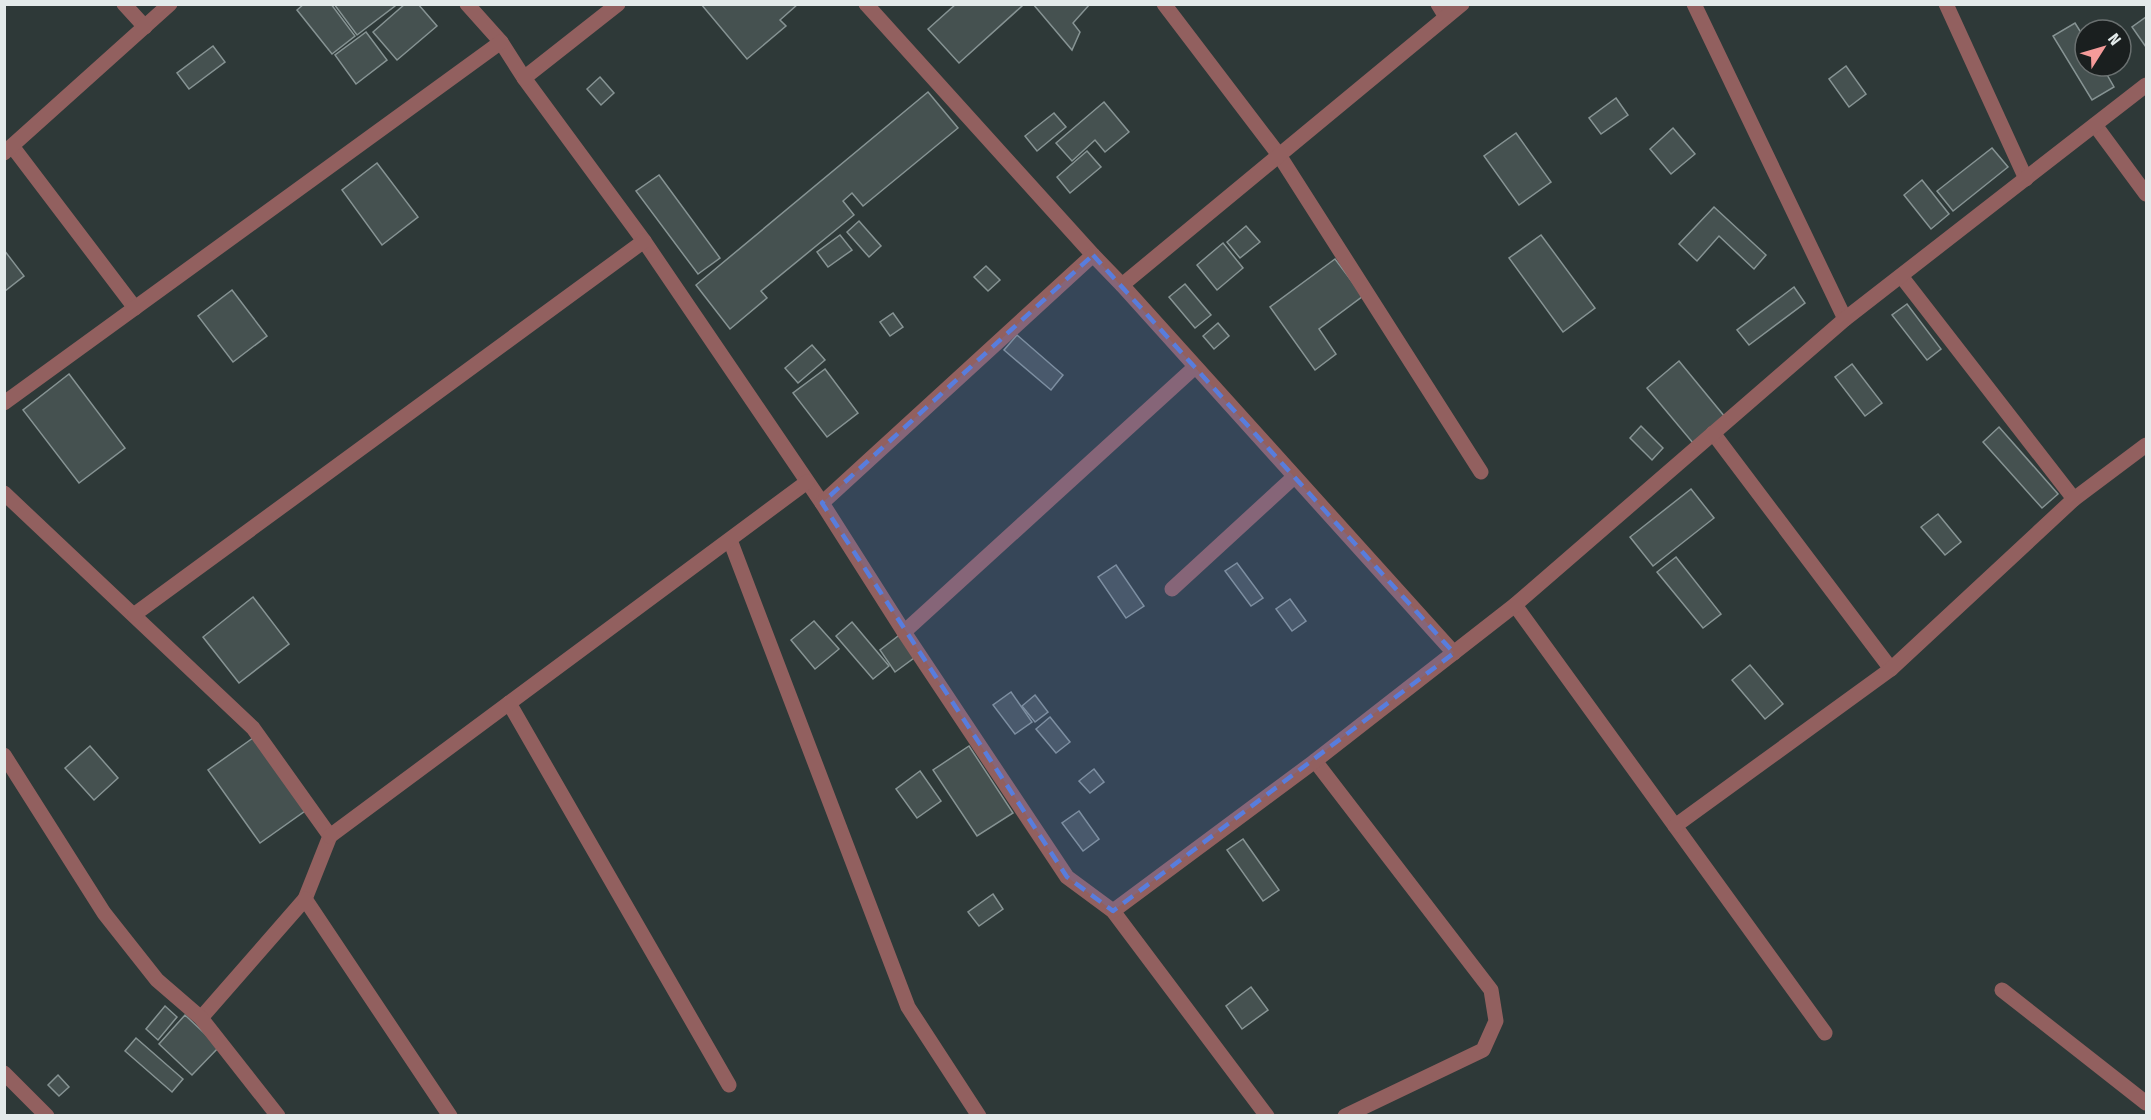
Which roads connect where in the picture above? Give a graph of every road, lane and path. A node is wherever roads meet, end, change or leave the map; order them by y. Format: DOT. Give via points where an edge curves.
graph roads {
  1 [pos="123,4"];
  2 [pos="170,4"];
  3 [pos="466,4"];
  4 [pos="618,4"];
  5 [pos="866,4"];
  6 [pos="1164,4"];
  7 [pos="1462,4"];
  8 [pos="1694,4"];
  9 [pos="1946,4"];
  10 [pos="1442,11"];
  11 [pos="145,27"];
  12 [pos="501,42"];
  13 [pos="524,78"];
  14 [pos="2146,85"];
  15 [pos="2095,125"];
  16 [pos="8,150"];
  17 [pos="1279,155"];
  18 [pos="2026,179"];
  19 [pos="2146,194"];
  20 [pos="644,241"];
  21 [pos="1093,255"];
  22 [pos="1900,276"];
  23 [pos="1122,285"];
  24 [pos="135,308"];
  25 [pos="1845,319"];
  26 [pos="1195,367"];
  27 [pos="4,403"];
  28 [pos="1713,434"];
  29 [pos="2146,445"];
  30 [pos="1481,472"];
  31 [pos="1294,477"];
  32 [pos="807,482"];
  33 [pos="4,493"];
  34 [pos="2074,500"];
  35 [pos="822,503"];
  36 [pos="730,540"];
  37 [pos="1172,589"];
  38 [pos="1515,605"];
  39 [pos="135,614"];
  40 [pos="904,632"];
  41 [pos="1454,653"];
  42 [pos="1891,669"];
  43 [pos="510,703"];
  44 [pos="4,755"];
  45 [pos="1315,761"];
  46 [pos="1675,826"];
  47 [pos="330,836"];
  48 [pos="305,899"];
  49 [pos="1113,911"];
  50 [pos="2002,990"];
  51 [pos="201,1018"];
  52 [pos="1825,1033"];
  53 [pos="4,1073"];
  54 [pos="729,1085"];
  55 [pos="2146,1103"];
  56 [pos="47,1116"];
  57 [pos="278,1116"];
  58 [pos="450,1116"];
  59 [pos="979,1116"];
  60 [pos="1267,1116"];
  61 [pos="1345,1116"];
  1 -- 11 [label="street"];
  2 -- 11 [label="street"];
  3 -- 12 [label="street"];
  4 -- 13 [label="street"];
  5 -- 21 [label="street"];
  6 -- 17 [label="street"];
  7 -- 10 [label="street"];
  8 -- 25 [label="street"];
  9 -- 18 [label="street"];
  10 -- 17 [label="street"];
  11 -- 16 [label="street"];
  12 -- 13 [label="street"];
  12 -- 24 [label="street"];
  13 -- 20 [label="street"];
  14 -- 15 [label="street"];
  15 -- 18 [label="street"];
  15 -- 19 [label="street"];
  16 -- 24 [label="street"];
  17 -- 23 [label="street"];
  17 -- 30 [label="street"];
  18 -- 22 [label="street"];
  20 -- 32 [label="street"];
  20 -- 39 [label="street"];
  21 -- 23 [label="street"];
  21 -- 35 [label="street"];
  22 -- 25 [label="street"];
  22 -- 34 [label="street"];
  23 -- 26 [label="street"];
  24 -- 27 [label="street"];
  25 -- 28 [label="street"];
  26 -- 31 [label="street"];
  26 -- 40 [label="street"];
  28 -- 38 [label="street"];
  28 -- 42 [label="street"];
  29 -- 34 [label="street"];
  31 -- 37 [label="street"];
  31 -- 41 [label="street"];
  32 -- 35 [label="street"];
  32 -- 36 [label="street"];
  33 -- 39 [label="street"];
  34 -- 42 [label="street"];
  35 -- 40 [label="street"];
  36 -- 43 [label="street"];
  36 -- 59 [label="street" via="908,1006"];
  38 -- 41 [label="street"];
  38 -- 46 [label="street"];
  39 -- 47 [label="street" via="253,728"];
  40 -- 49 [label="street" via="1067,877"];
  41 -- 45 [label="street"];
  42 -- 46 [label="street"];
  43 -- 47 [label="street"];
  43 -- 54 [label="street"];
  44 -- 51 [label="street" via="104,913 157,980"];
  45 -- 49 [label="street"];
  45 -- 61 [label="street" via="1491,990 1496,1021 1483,1050"];
  46 -- 52 [label="street"];
  47 -- 48 [label="street"];
  48 -- 51 [label="street"];
  48 -- 58 [label="street"];
  49 -- 60 [label="street"];
  50 -- 55 [label="street"];
  51 -- 57 [label="street"];
  53 -- 56 [label="street"];
}
